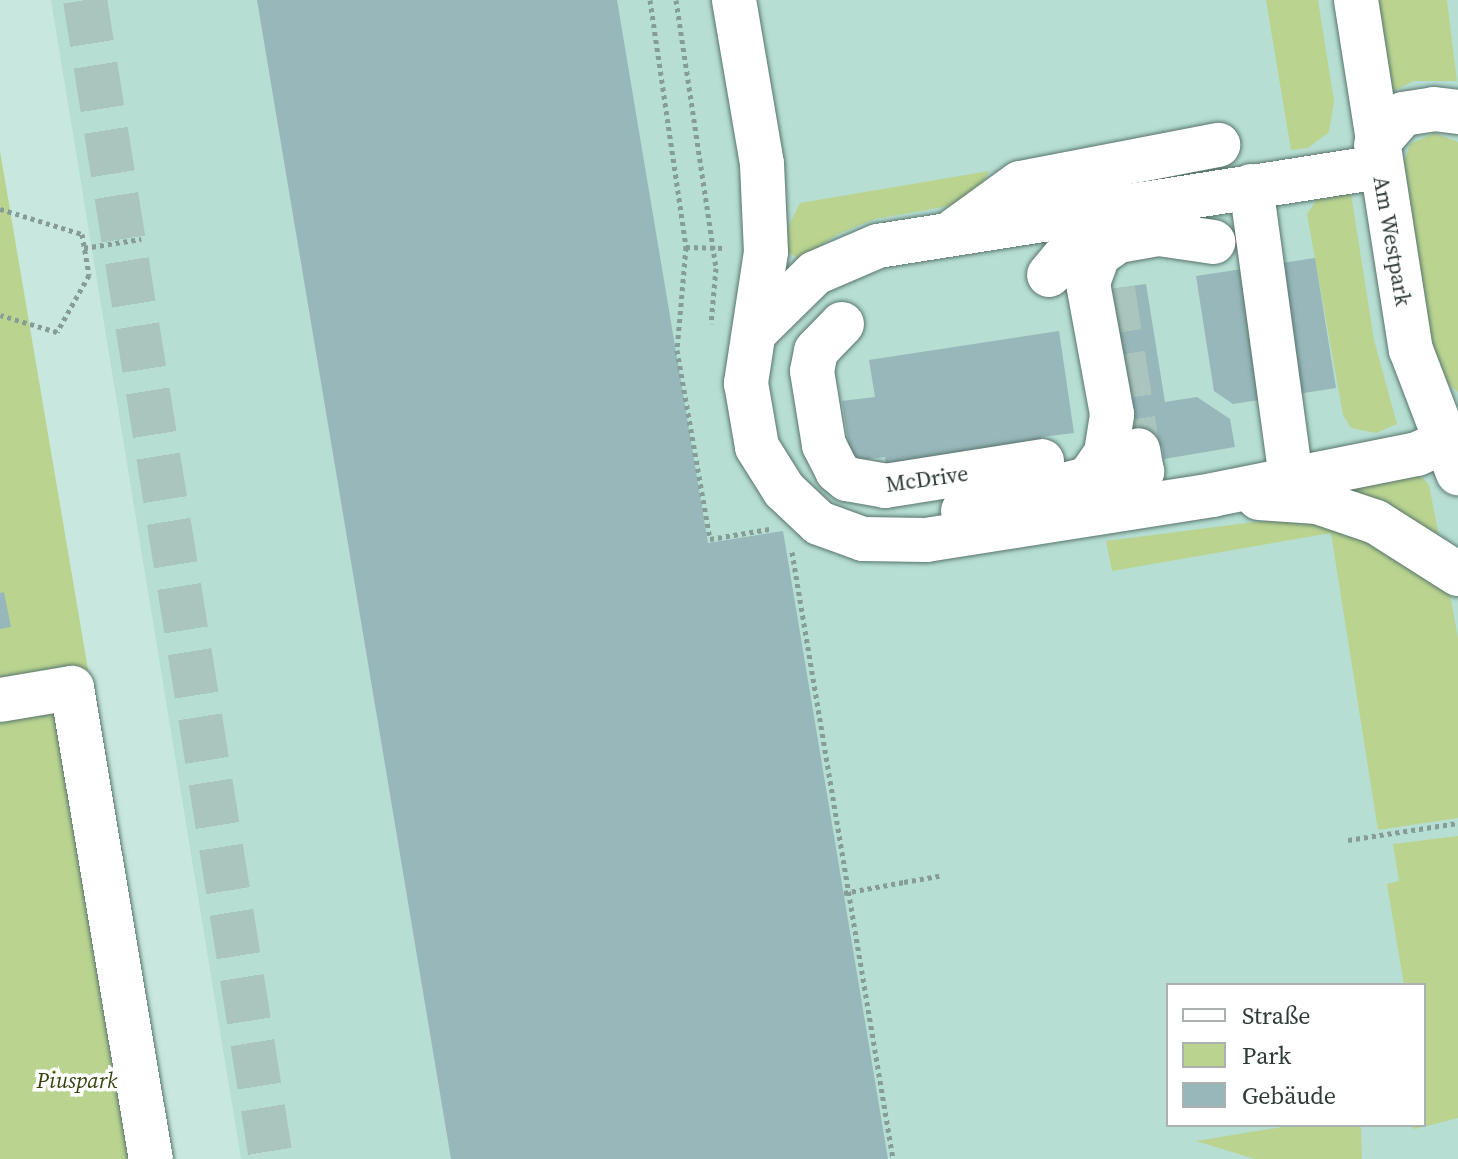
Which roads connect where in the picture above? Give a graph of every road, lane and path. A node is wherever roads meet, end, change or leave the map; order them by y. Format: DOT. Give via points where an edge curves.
graph roads {
  1 [pos="650,0"];
  2 [pos="676,0"];
  3 [pos="734,0"];
  4 [pos="1356,0"];
  5 [pos="1458,112"];
  6 [pos="1218,145"];
  7 [pos="1378,156"];
  8 [pos="1251,186"];
  9 [pos="1117,208"];
  10 [pos="0,209"];
  11 [pos="1032,221"];
  12 [pos="1258,236"];
  13 [pos="937,237"];
  14 [pos="141,239"];
  15 [pos="713,246"];
  16 [pos="686,247"];
  17 [pos="84,248"];
  18 [pos="766,252"];
  19 [pos="1075,278"];
  20 [pos="0,315"];
  21 [pos="710,339"];
  22 [pos="754,346"];
  23 [pos="1112,414"];
  24 [pos="1455,440"];
  25 [pos="1138,450"];
  26 [pos="1291,477"];
  27 [pos="1212,495"];
  28 [pos="958,514"];
  29 [pos="783,527"];
  30 [pos="787,539"];
  31 [pos="863,539"];
  32 [pos="1458,574"];
  33 [pos="0,700"];
  34 [pos="1458,823"];
  35 [pos="1348,840"];
  36 [pos="939,876"];
  37 [pos="844,893"];
  38 [pos="151,1159"];
  39 [pos="893,1159"];
  1 -- 16 [label="path"];
  2 -- 15 [label="path"];
  3 -- 18 [label="main road" via="762,164"];
  4 -- 7 [label="main road, Am Westpark"];
  5 -- 7 [label="main road" via="1403,114"];
  6 -- 13 [label="main road" via="1020,183 973,220"];
  7 -- 8 [label="main road"];
  7 -- 24 [label="main road, Am Westpark" via="1420,386"];
  8 -- 9 [label="main road"];
  8 -- 12 [label="main road"];
  9 -- 11 [label="main road"];
  9 -- 19 [label="main road" via="1100,215"];
  10 -- 17 [label="path" via="82,234"];
  11 -- 13 [label="main road"];
  11 -- 19 [label="main road" via="1049,225"];
  12 -- 19 [label="main road" via="1123,260 1111,277"];
  12 -- 26 [label="main road"];
  13 -- 22 [label="main road" via="878,246 834,261 799,284"];
  14 -- 17 [label="path"];
  15 -- 16 [label="path"];
  15 -- 18 [label="path"];
  15 -- 21 [label="path"];
  16 -- 29 [label="path" via="677,350 710,539"];
  17 -- 20 [label="path" via="89,275 57,332"];
  18 -- 22 [label="main road"];
  19 -- 23 [label="main road" via="1101,346"];
  22 -- 23 [label="main road, McDrive" via="842,324 823,341 812,361 824,445 837,471 870,486 1070,456 1096,445"];
  22 -- 31 [label="main road" via="746,383 757,447 777,479 819,523"];
  23 -- 28 [label="main road" via="1112,441 1088,479 996,499"];
  24 -- 26 [label="main road" via="1417,454"];
  25 -- 28 [label="main road" via="1142,472 1136,483 1125,487"];
  26 -- 27 [label="main road"];
  27 -- 31 [label="main road" via="926,540"];
  27 -- 32 [label="main road" via="1317,502 1376,522"];
  28 -- 31 [label="main road"];
  30 -- 39 [label="path"];
  33 -- 38 [label="main road" via="72,688"];
  34 -- 35 [label="path"];
  36 -- 37 [label="path, bridge"];
}
